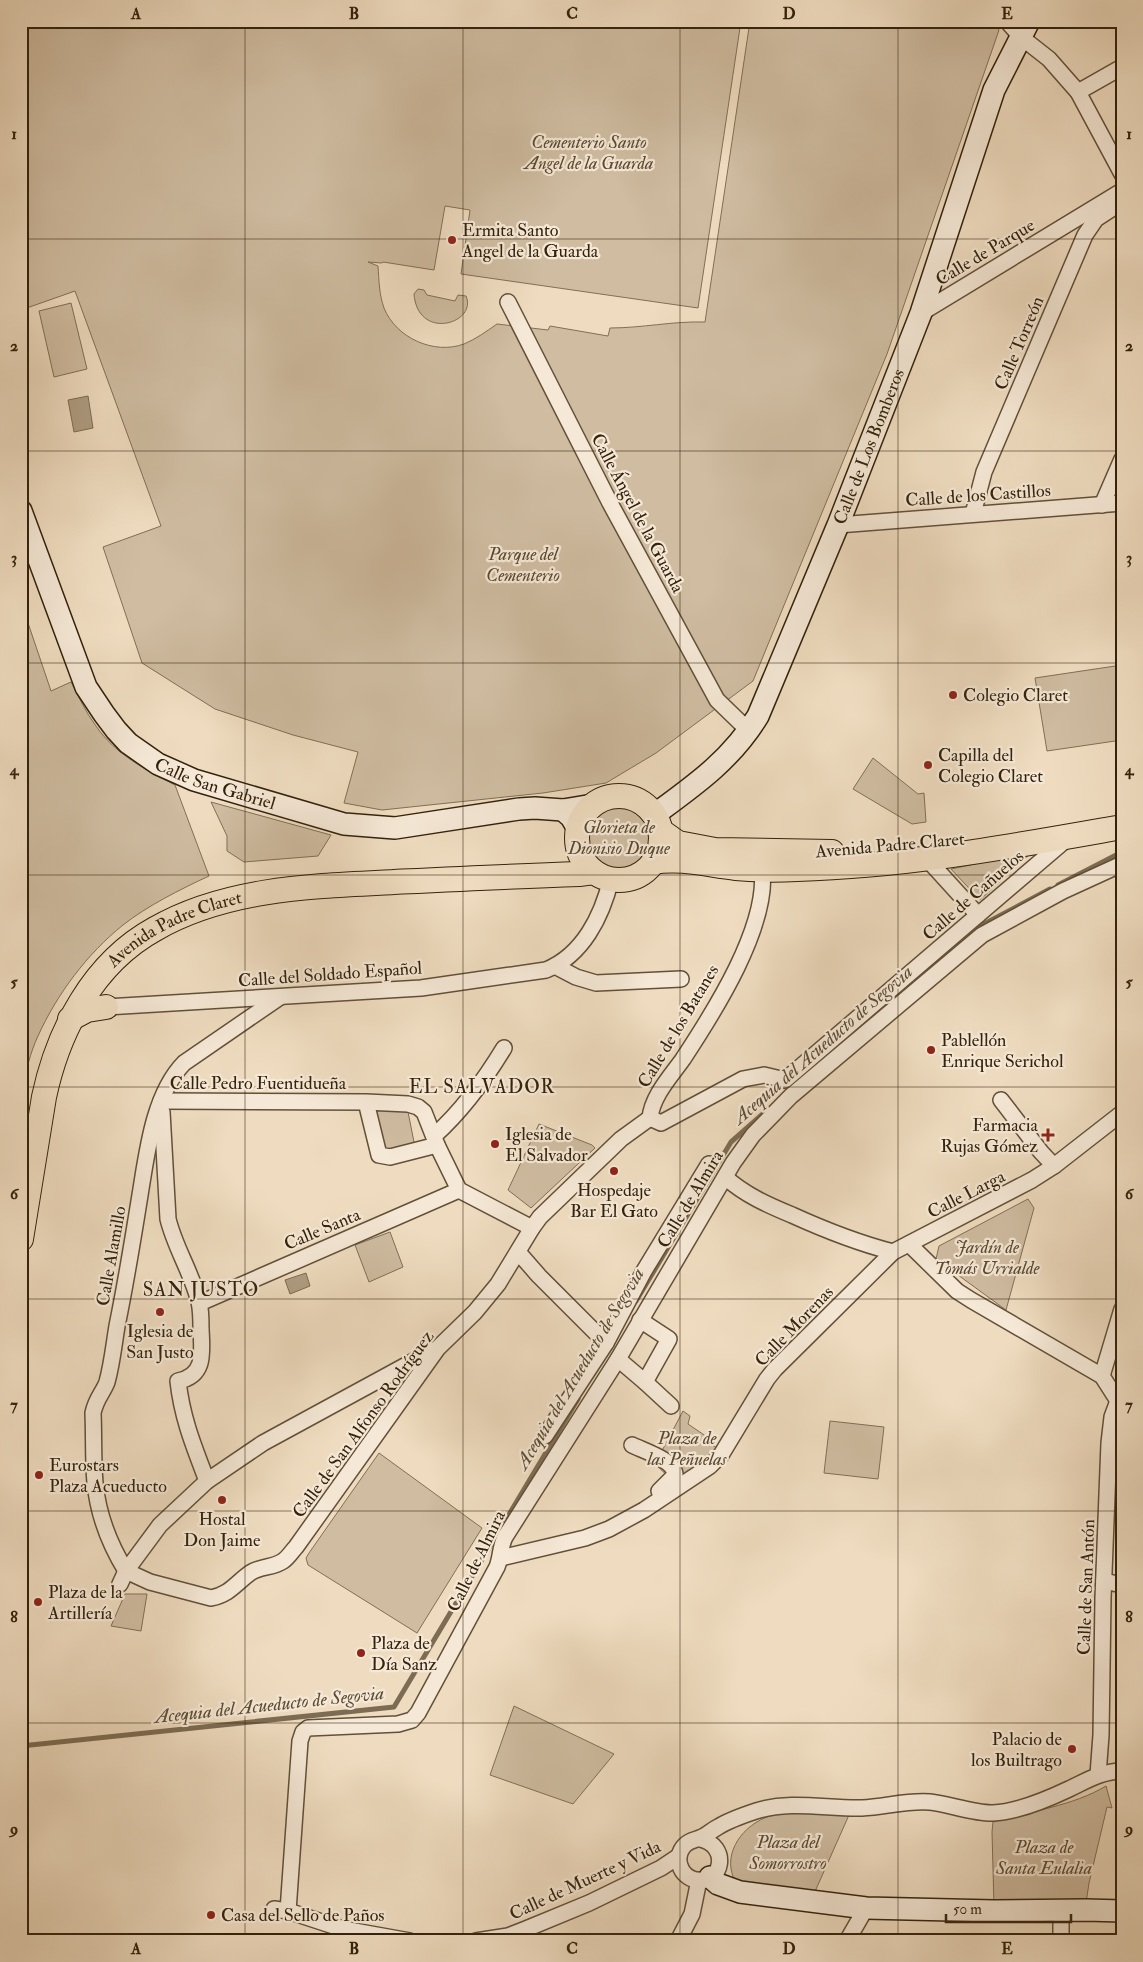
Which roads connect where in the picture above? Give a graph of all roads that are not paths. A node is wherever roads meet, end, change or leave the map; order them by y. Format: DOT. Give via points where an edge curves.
graph roads {
  1 [pos="1019,26"];
  2 [pos="1122,67"];
  3 [pos="1078,92"];
  4 [pos="1122,174"];
  5 [pos="1122,191"];
  6 [pos="1122,202"];
  7 [pos="1068,224"];
  8 [pos="1085,235"];
  9 [pos="508,302"];
  10 [pos="921,313"];
  11 [pos="1122,459"];
  12 [pos="1122,503"];
  13 [pos="1102,505"];
  14 [pos="21,511"];
  15 [pos="973,514"];
  16 [pos="838,525"];
  17 [pos="749,732"];
  18 [pos="594,804"];
  19 [pos="563,810"];
  20 [pos="1122,812"];
  21 [pos="658,823"];
  22 [pos="1122,827"];
  23 [pos="1070,836"];
  24 [pos="578,837"];
  25 [pos="928,860"];
  26 [pos="653,862"];
  27 [pos="1122,864"];
  28 [pos="762,869"];
  29 [pos="535,875"];
  30 [pos="603,876"];
  31 [pos="978,915"];
  32 [pos="555,966"];
  33 [pos="98,979"];
  34 [pos="681,979"];
  35 [pos="280,996"];
  36 [pos="106,1006"];
  37 [pos="70,1019"];
  38 [pos="504,1048"];
  39 [pos="791,1096"];
  40 [pos="1001,1100"];
  41 [pos="366,1102"];
  42 [pos="162,1107"];
  43 [pos="1122,1113"];
  44 [pos="650,1118"];
  45 [pos="436,1141"];
  46 [pos="709,1164"];
  47 [pos="1054,1166"];
  48 [pos="725,1177"];
  49 [pos="459,1190"];
  50 [pos="532,1228"];
  51 [pos="21,1240"];
  52 [pos="909,1244"];
  53 [pos="518,1252"];
  54 [pos="893,1252"];
  55 [pos="200,1303"];
  56 [pos="1122,1309"];
  57 [pos="640,1320"];
  58 [pos="606,1343"];
  59 [pos="438,1348"];
  60 [pos="618,1359"];
  61 [pos="1102,1376"];
  62 [pos="645,1382"];
  63 [pos="1120,1402"];
  64 [pos="672,1406"];
  65 [pos="545,1436"];
  66 [pos="632,1445"];
  67 [pos="207,1481"];
  68 [pos="644,1510"];
  69 [pos="501,1558"];
  70 [pos="123,1578"];
  71 [pos="1104,1581"];
  72 [pos="1122,1584"];
  73 [pos="1122,1771"];
  74 [pos="1098,1774"];
  75 [pos="700,1838"];
  76 [pos="679,1856"];
  77 [pos="705,1879"];
  78 [pos="866,1908"];
  79 [pos="1061,1910"];
  80 [pos="1122,1911"];
  81 [pos="410,1941"];
  82 [pos="476,1941"];
  83 [pos="678,1941"];
  84 [pos="847,1941"];
  85 [pos="1061,1941"];
  1 -- 3 [label="street"];
  1 -- 10 [label="street, Calle de Los Bomberos" via="994,90"];
  2 -- 3 [label="street"];
  3 -- 4 [label="street"];
  5 -- 7 [label="street, Calle de Parque"];
  6 -- 8 [label="street, Calle Torreón" via="1096,219"];
  7 -- 8 [label="street"];
  7 -- 10 [label="street, Calle de Parque"];
  8 -- 15 [label="street, Calle Torreón" via="984,472"];
  9 -- 17 [label="street, Calle Ángel de la Guarda" via="610,503 717,700"];
  10 -- 16 [label="street, Calle de Los Bomberos"];
  11 -- 13 [label="street"];
  12 -- 13 [label="street, Calle de los Castillos"];
  13 -- 15 [label="street, Calle de los Castillos"];
  14 -- 19 [label="street, Calle San Gabriel" via="86,687 128,743 158,764 194,780 344,824 395,828 518,809"];
  15 -- 16 [label="street, Calle de los Castillos"];
  16 -- 17 [label="street, Calle de Los Bomberos"];
  17 -- 21 [label="street, Calle de Los Bomberos"];
  18 -- 19 [label="street, Calle San Gabriel"];
  18 -- 21 [label="main road" via="608,797 626,796 642,802"];
  18 -- 24 [label="main road" via="583,816"];
  19 -- 24 [label="street" via="571,817"];
  20 -- 21 [label="main road, Avenida Padre Claret" via="965,840 827,852 715,850 678,843"];
  21 -- 26 [label="main road" via="660,846"];
  22 -- 23 [label="main road, Avenida Padre Claret"];
  23 -- 25 [label="main road, Avenida Padre Claret"];
  23 -- 31 [label="street, Calle de Cañuelos"];
  24 -- 29 [label="main road, Avenida Padre Claret" via="564,863"];
  24 -- 30 [label="main road" via="586,864"];
  25 -- 28 [label="main road, Avenida Padre Claret"];
  25 -- 31 [label="street, Avenida Padre Claret"];
  26 -- 28 [label="main road, Avenida Padre Claret" via="678,859"];
  26 -- 30 [label="main road" via="636,876 625,880"];
  27 -- 39 [label="street, Calle de Cañuelos" via="1063,891 982,935"];
  28 -- 44 [label="street, Calle de los Batanes" via="759,911 742,954 714,1010 655,1100"];
  29 -- 30 [label="main road, Avenida Padre Claret"];
  29 -- 33 [label="main road, Avenida Padre Claret" via="351,885 237,898 187,914 154,929 121,954"];
  30 -- 32 [label="street, Calle del Soldado Español" via="603,909 571,954"];
  31 -- 44 [label="street, Calle de Cañuelos" via="786,1080 764,1075 743,1079 661,1123"];
  32 -- 34 [label="street" via="596,983"];
  32 -- 35 [label="street, Calle del Soldado Español" via="537,972 421,988"];
  33 -- 36 [label="main road" via="97,997"];
  33 -- 37 [label="main road, Avenida Padre Claret"];
  35 -- 36 [label="street, Calle del Soldado Español"];
  35 -- 42 [label="street, Calle Alamillo" via="184,1063 172,1078"];
  36 -- 37 [label="main road" via="87,1010"];
  37 -- 51 [label="main road, Avenida Padre Claret" via="48,1078"];
  38 -- 45 [label="street, Calle Pedro Fuentidueña" via="468,1103"];
  39 -- 48 [label="street, Calle de Almira" via="753,1135"];
  40 -- 47 [label="street"];
  41 -- 42 [label="street, Calle Pedro Fuentidueña"];
  41 -- 45 [label="street, Calle Pedro Fuentidueña" via="418,1107 424,1112"];
  41 -- 45 [label="street, Calle Pedro Fuentidueña" via="379,1156 390,1157"];
  42 -- 55 [label="street" via="168,1219"];
  42 -- 70 [label="street, Calle Alamillo" via="148,1146 106,1383 93,1413 95,1483"];
  43 -- 47 [label="street, Calle Larga"];
  44 -- 50 [label="street, Calle de San Alfonso Rodríguez" via="622,1139"];
  45 -- 49 [label="street"];
  46 -- 58 [label="street, Calle de Almira"];
  47 -- 52 [label="street, Calle Larga"];
  48 -- 54 [label="street" via="742,1191 820,1228"];
  48 -- 57 [label="street, Calle de Almira"];
  49 -- 50 [label="street"];
  49 -- 55 [label="street, Calle Santa"];
  50 -- 53 [label="street, Calle de San Alfonso Rodríguez"];
  52 -- 54 [label="street, Calle Larga"];
  52 -- 61 [label="street" via="971,1300"];
  53 -- 58 [label="street"];
  53 -- 59 [label="street, Calle de San Alfonso Rodríguez" via="475,1312"];
  54 -- 68 [label="street, Calle Morenas" via="775,1369 717,1460"];
  55 -- 67 [label="street" via="201,1361 192,1376 178,1381 184,1422"];
  56 -- 61 [label="street"];
  57 -- 60 [label="street, Calle de Almira"];
  57 -- 62 [label="street" via="668,1339"];
  58 -- 65 [label="street, Calle de Almira"];
  59 -- 67 [label="street" via="262,1443"];
  59 -- 70 [label="street, Calle de San Alfonso Rodríguez" via="284,1561 260,1568 234,1588 211,1598"];
  60 -- 62 [label="street"];
  60 -- 69 [label="street, Calle de Almira" via="504,1538"];
  61 -- 63 [label="street"];
  62 -- 64 [label="street"];
  63 -- 71 [label="street, Calle de San Antón" via="1110,1428"];
  66 -- 68 [label="street" via="667,1462 675,1473"];
  67 -- 70 [label="street" via="160,1525"];
  68 -- 69 [label="street, Calle Morenas" via="585,1538"];
  69 -- 81 [label="street, Calle de Almira" via="412,1720 398,1724 308,1728 302,1732 281,1910 343,1929"];
  71 -- 72 [label="street"];
  71 -- 74 [label="street, Calle de San Antón"];
  73 -- 74 [label="street"];
  74 -- 75 [label="street" via="1034,1804 993,1814 916,1801 859,1808 785,1805 756,1811 719,1826"];
  75 -- 76 [label="street" via="689,1842"];
  75 -- 77 [label="street" via="716,1846 720,1857 718,1868"];
  76 -- 77 [label="street" via="683,1873 688,1877"];
  76 -- 82 [label="street, Calle de Muerte y Vida" via="662,1868 535,1926 508,1936"];
  77 -- 78 [label="street" via="740,1892"];
  77 -- 83 [label="street"];
  78 -- 79 [label="street"];
  78 -- 84 [label="street"];
  79 -- 80 [label="street"];
  79 -- 85 [label="street"];
}
